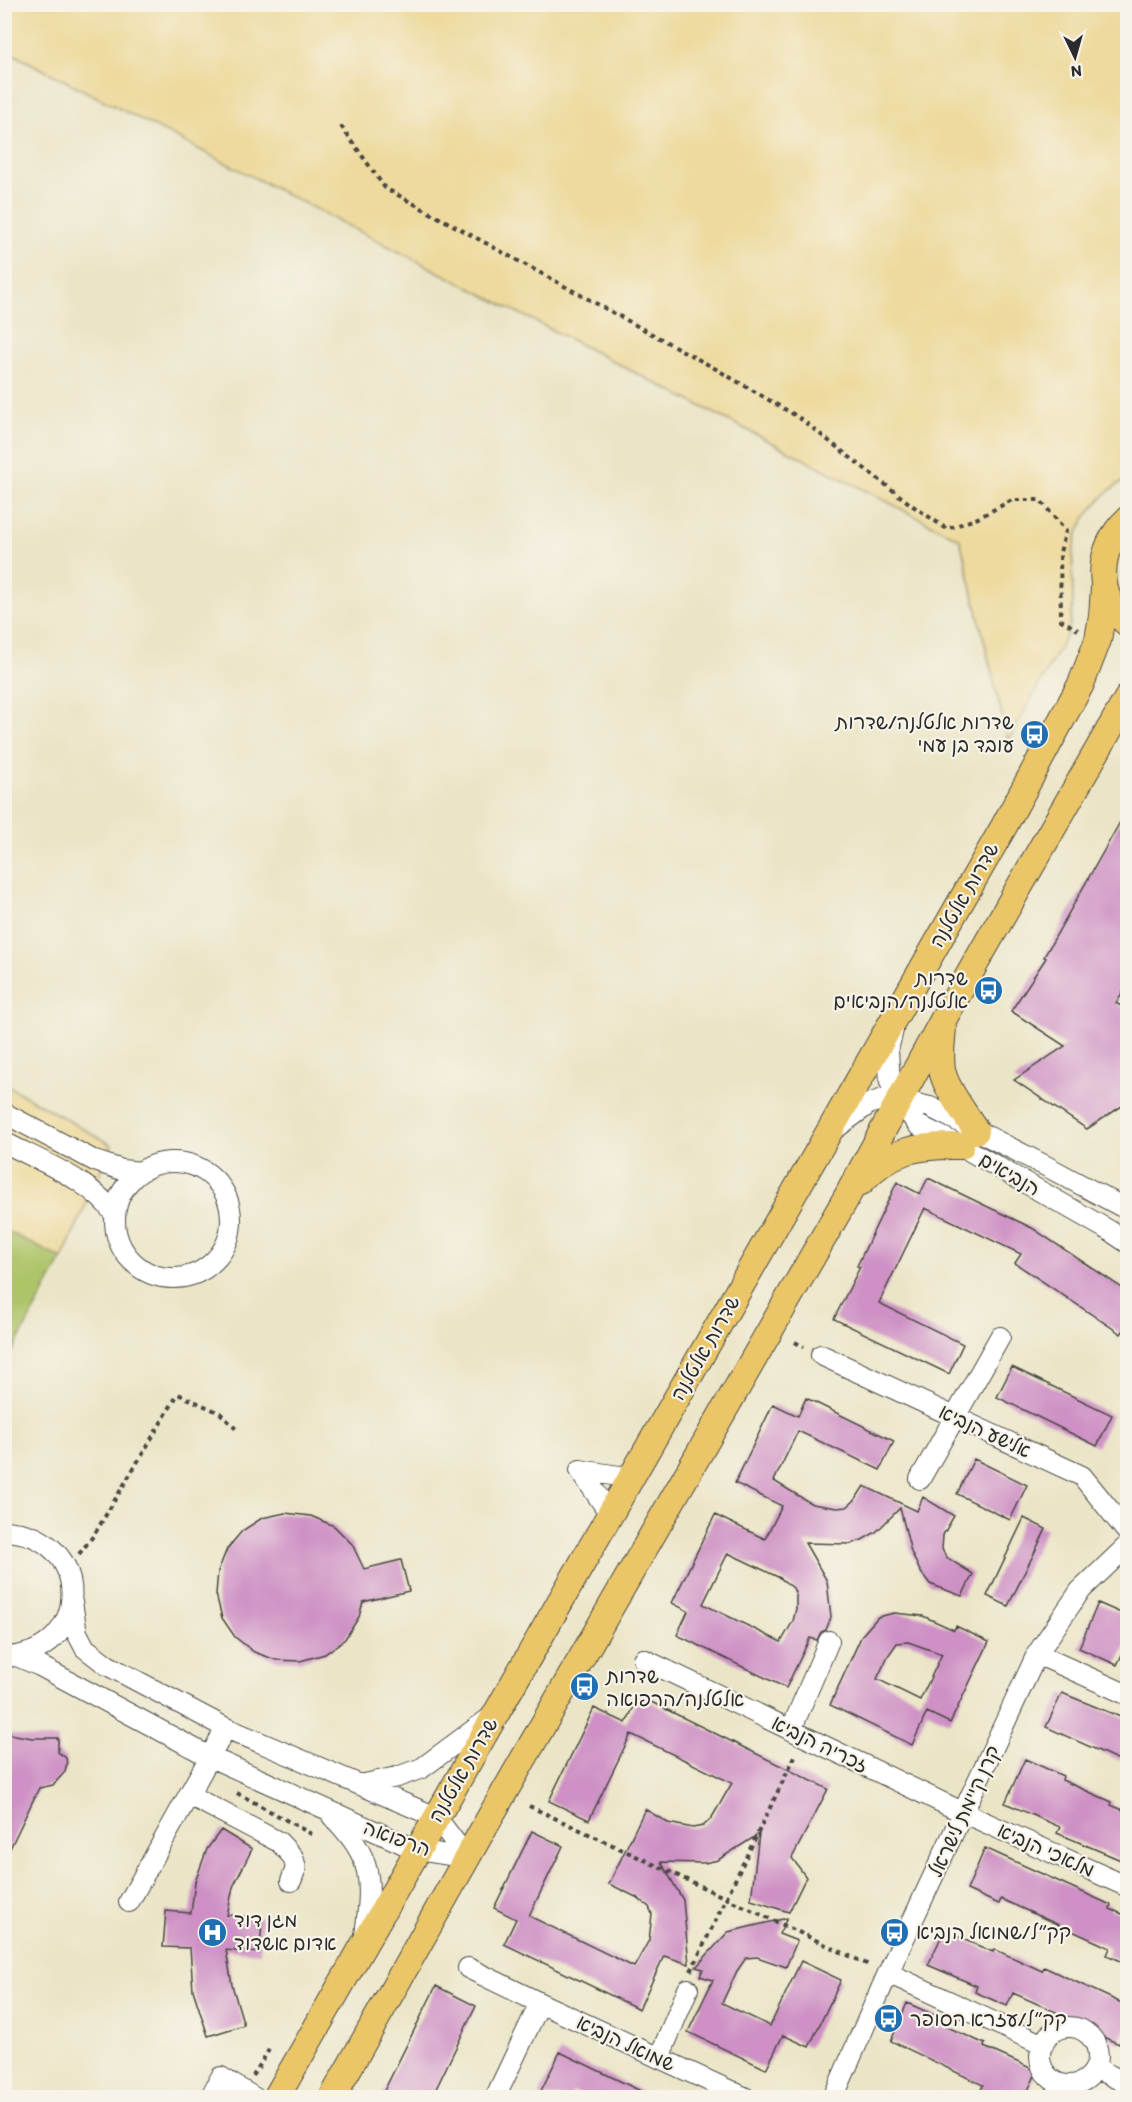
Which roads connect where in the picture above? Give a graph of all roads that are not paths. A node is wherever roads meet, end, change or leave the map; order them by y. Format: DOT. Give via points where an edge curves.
graph roads {
  1 [pos="1128,519"];
  2 [pos="1104,588"];
  3 [pos="1128,624"];
  4 [pos="1128,697"];
  5 [pos="898,1011"];
  6 [pos="943,1020"];
  7 [pos="899,1100"];
  8 [pos="4,1113"];
  9 [pos="827,1135"];
  10 [pos="968,1139"];
  11 [pos="4,1142"];
  12 [pos="140,1172"];
  13 [pos="845,1200"];
  14 [pos="1128,1210"];
  15 [pos="115,1215"];
  16 [pos="1128,1243"];
  17 [pos="1000,1337"];
  18 [pos="821,1355"];
  19 [pos="955,1417"];
  20 [pos="632,1475"];
  21 [pos="920,1479"];
  22 [pos="610,1514"];
  23 [pos="4,1531"];
  24 [pos="1128,1533"];
  25 [pos="1128,1545"];
  26 [pos="72,1602"];
  27 [pos="829,1641"];
  28 [pos="1037,1654"];
  29 [pos="12,1657"];
  30 [pos="643,1659"];
  31 [pos="1128,1695"];
  32 [pos="495,1715"];
  33 [pos="226,1728"];
  34 [pos="798,1733"];
  35 [pos="210,1757"];
  36 [pos="360,1785"];
  37 [pos="189,1795"];
  38 [pos="326,1809"];
  39 [pos="964,1813"];
  40 [pos="436,1817"];
  41 [pos="417,1850"];
  42 [pos="467,1858"];
  43 [pos="291,1881"];
  44 [pos="1128,1887"];
  45 [pos="129,1902"];
  46 [pos="364,1944"];
  47 [pos="468,1968"];
  48 [pos="888,1973"];
  49 [pos="688,1989"];
  50 [pos="540,2003"];
  51 [pos="1043,2045"];
  52 [pos="659,2058"];
  53 [pos="1095,2068"];
  54 [pos="1128,2084"];
  55 [pos="210,2097"];
  56 [pos="255,2097"];
  57 [pos="276,2097"];
  58 [pos="332,2097"];
  59 [pos="495,2097"];
  60 [pos="746,2097"];
  61 [pos="833,2097"];
  1 -- 2 [label="main road, שדרות אלטלנה" via="1106,548"];
  2 -- 3 [label="main road" via="1115,611"];
  2 -- 5 [label="main road, שדרות אלטלנה" via="1098,640 1081,684"];
  4 -- 6 [label="main road"];
  5 -- 7 [label="street, הנביאים" via="888,1066 890,1082"];
  5 -- 9 [label="main road, שדרות אלטלנה"];
  6 -- 7 [label="main road"];
  6 -- 10 [label="main road" via="943,1073"];
  7 -- 9 [label="street" via="869,1104"];
  7 -- 10 [label="street, הנביאים" via="918,1125"];
  7 -- 13 [label="main road"];
  8 -- 12 [label="street" via="108,1167"];
  9 -- 20 [label="main road, שדרות אלטלנה"];
  10 -- 13 [label="main road" via="900,1152 867,1175"];
  10 -- 14 [label="street, הנביאים" via="1046,1166"];
  10 -- 16 [label="street, הנביאים"];
  11 -- 15 [label="street" via="81,1184 107,1203"];
  12 -- 15 [label="street" via="123,1191"];
  12 -- 15 [label="street" via="174,1162 197,1168 216,1182 230,1209 228,1237 222,1250 214,1261 196,1272 174,1278 159,1276 133,1262 124,1251"];
  13 -- 42 [label="main road"];
  17 -- 19 [label="street"];
  18 -- 19 [label="street, אלישע הנביא"];
  19 -- 21 [label="street"];
  19 -- 24 [label="street, אלישע הנביא" via="1082,1476"];
  20 -- 22 [label="main road, שדרות אלטלנה"];
  20 -- 22 [label="street" via="580,1470"];
  22 -- 32 [label="main road, שדרות אלטלנה"];
  23 -- 26 [label="street, הרפואה" via="30,1534 52,1548 67,1569"];
  25 -- 28 [label="street, קרן קיימת לישראל" via="1080,1592"];
  26 -- 29 [label="street" via="66,1622 54,1638 38,1650"];
  26 -- 33 [label="street, הרפואה" via="77,1633 85,1648 107,1665"];
  27 -- 34 [label="street"];
  28 -- 31 [label="street"];
  28 -- 39 [label="street, קרן קיימת לישראל"];
  29 -- 35 [label="street, הרפואה" via="40,1666"];
  30 -- 34 [label="street, זכריה הנביא"];
  32 -- 36 [label="street" via="422,1768"];
  32 -- 40 [label="main road, שדרות אלטלנה"];
  33 -- 35 [label="street"];
  33 -- 36 [label="street, הרפואה"];
  34 -- 39 [label="street, זכריה הנביא"];
  35 -- 37 [label="street"];
  35 -- 38 [label="street, הרפואה"];
  36 -- 40 [label="street, הרפואה"];
  37 -- 43 [label="street" via="279,1842 293,1857 296,1868"];
  37 -- 45 [label="street"];
  38 -- 41 [label="street, הרפואה"];
  38 -- 46 [label="street" via="348,1832 366,1865 370,1894"];
  39 -- 44 [label="street, מלאכי הנביא"];
  39 -- 48 [label="street, קרן קיימת לישראל"];
  40 -- 41 [label="main road, שדרות אלטלנה"];
  40 -- 42 [label="street, הרפואה"];
  41 -- 42 [label="street, הרפואה"];
  41 -- 46 [label="main road, שדרות אלטלנה"];
  42 -- 58 [label="main road"];
  46 -- 57 [label="main road, שדרות אלטלנה"];
  47 -- 50 [label="street, שמואל הנביא"];
  48 -- 51 [label="street"];
  48 -- 61 [label="street, קרן קיימת לישראל"];
  49 -- 52 [label="street"];
  50 -- 52 [label="street, שמואל הנביא"];
  50 -- 59 [label="street"];
  51 -- 53 [label="street" via="1041,2062 1050,2078 1058,2083 1084,2081"];
  51 -- 53 [label="street" via="1055,2031 1081,2030 1094,2042 1098,2060"];
  52 -- 60 [label="street, שמואל הנביא"];
  53 -- 54 [label="street"];
  55 -- 56 [label="street" via="221,2077"];
}
